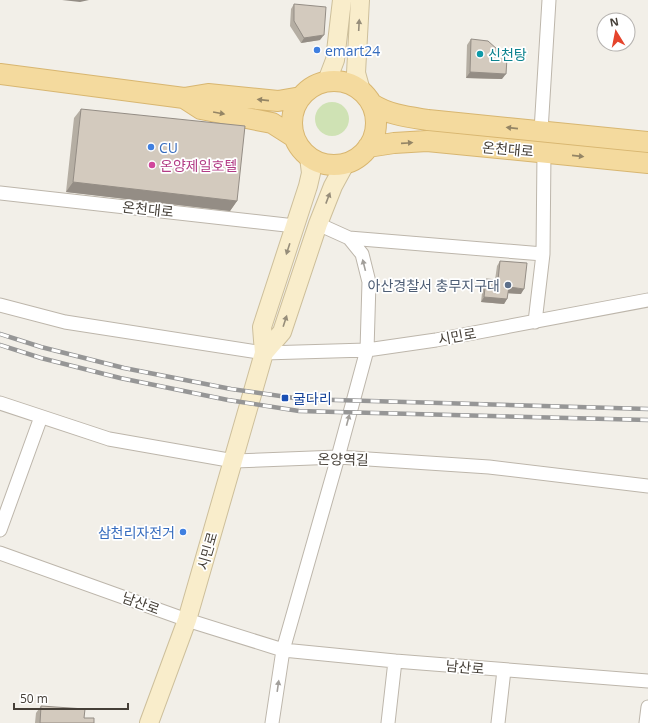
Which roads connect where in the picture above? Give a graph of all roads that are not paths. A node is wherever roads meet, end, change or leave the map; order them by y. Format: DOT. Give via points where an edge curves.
graph roads {
  1 [pos="342,0"];
  2 [pos="360,0"];
  3 [pos="549,0"];
  4 [pos="0,74"];
  5 [pos="328,81"];
  6 [pos="301,97"];
  7 [pos="184,98"];
  8 [pos="367,98"];
  9 [pos="541,131"];
  10 [pos="294,137"];
  11 [pos="648,142"];
  12 [pos="368,147"];
  13 [pos="544,152"];
  14 [pos="309,157"];
  15 [pos="648,162"];
  16 [pos="345,164"];
  17 [pos="0,193"];
  18 [pos="318,224"];
  19 [pos="295,226"];
  20 [pos="349,238"];
  21 [pos="543,254"];
  22 [pos="648,300"];
  23 [pos="0,305"];
  24 [pos="535,322"];
  25 [pos="367,350"];
  26 [pos="264,353"];
  27 [pos="0,403"];
  28 [pos="41,417"];
  29 [pos="338,457"];
  30 [pos="234,460"];
  31 [pos="648,486"];
  32 [pos="0,530"];
  33 [pos="0,553"];
  34 [pos="186,620"];
  35 [pos="283,650"];
  36 [pos="394,661"];
  37 [pos="504,670"];
  38 [pos="648,681"];
  39 [pos="648,707"];
  40 [pos="149,723"];
  41 [pos="272,723"];
  42 [pos="388,723"];
  43 [pos="498,723"];
  44 [pos="646,723"];
  1 -- 5 [label="main road" via="335,60"];
  8 -- 2 [label="main road, one-way" via="356,73"];
  3 -- 9 [label="street, 온천대로"];
  4 -- 7 [label="main road"];
  5 -- 6 [label="main road" via="315,85"];
  5 -- 8 [label="main road" via="354,85"];
  6 -- 7 [label="main road, one-way" via="278,101 208,94"];
  6 -- 10 [label="main road" via="292,116"];
  7 -- 10 [label="main road, one-way" via="201,110 272,123"];
  9 -- 8 [label="main road, 온천대로, one-way" via="397,115 380,109"];
  8 -- 12 [label="main road" via="376,117 376,130"];
  9 -- 11 [label="main road, 온천대로"];
  10 -- 14 [label="main road" via="303,153"];
  12 -- 13 [label="main road, 온천대로, one-way" via="427,141"];
  12 -- 16 [label="main road" via="364,154"];
  13 -- 15 [label="main road, 온천대로, one-way"];
  13 -- 21 [label="street"];
  14 -- 16 [label="main road" via="326,165"];
  14 -- 19 [label="main road, 시민로" via="311,173"];
  18 -- 16 [label="main road, 시민로, one-way" via="332,186"];
  17 -- 19 [label="street, 온천대로"];
  18 -- 20 [label="street"];
  26 -- 18 [label="main road, 시민로, one-way" via="282,332"];
  19 -- 26 [label="main road, 시민로, one-way" via="262,327"];
  20 -- 21 [label="street"];
  25 -- 20 [label="street, one-way" via="368,282 362,254"];
  21 -- 24 [label="street"];
  22 -- 24 [label="street, 시민로"];
  23 -- 26 [label="street" via="65,322"];
  24 -- 25 [label="street, 시민로"];
  25 -- 26 [label="street, 시민로"];
  29 -- 25 [label="street, one-way"];
  26 -- 30 [label="main road, 시민로"];
  27 -- 28 [label="street, 온양역길"];
  28 -- 30 [label="street, 온양역길" via="109,439"];
  28 -- 32 [label="street"];
  29 -- 30 [label="street, 온양역길"];
  29 -- 31 [label="street, 온양역길" via="489,467"];
  29 -- 35 [label="street"];
  30 -- 34 [label="main road, 시민로"];
  33 -- 34 [label="street, 남산로"];
  34 -- 35 [label="street, 남산로"];
  34 -- 40 [label="main road, 시민로"];
  35 -- 36 [label="street, 남산로"];
  41 -- 35 [label="street, one-way"];
  36 -- 37 [label="street, 남산로"];
  36 -- 42 [label="street"];
  37 -- 38 [label="street, 남산로"];
  37 -- 43 [label="street"];
  39 -- 44 [label="street"];
}
